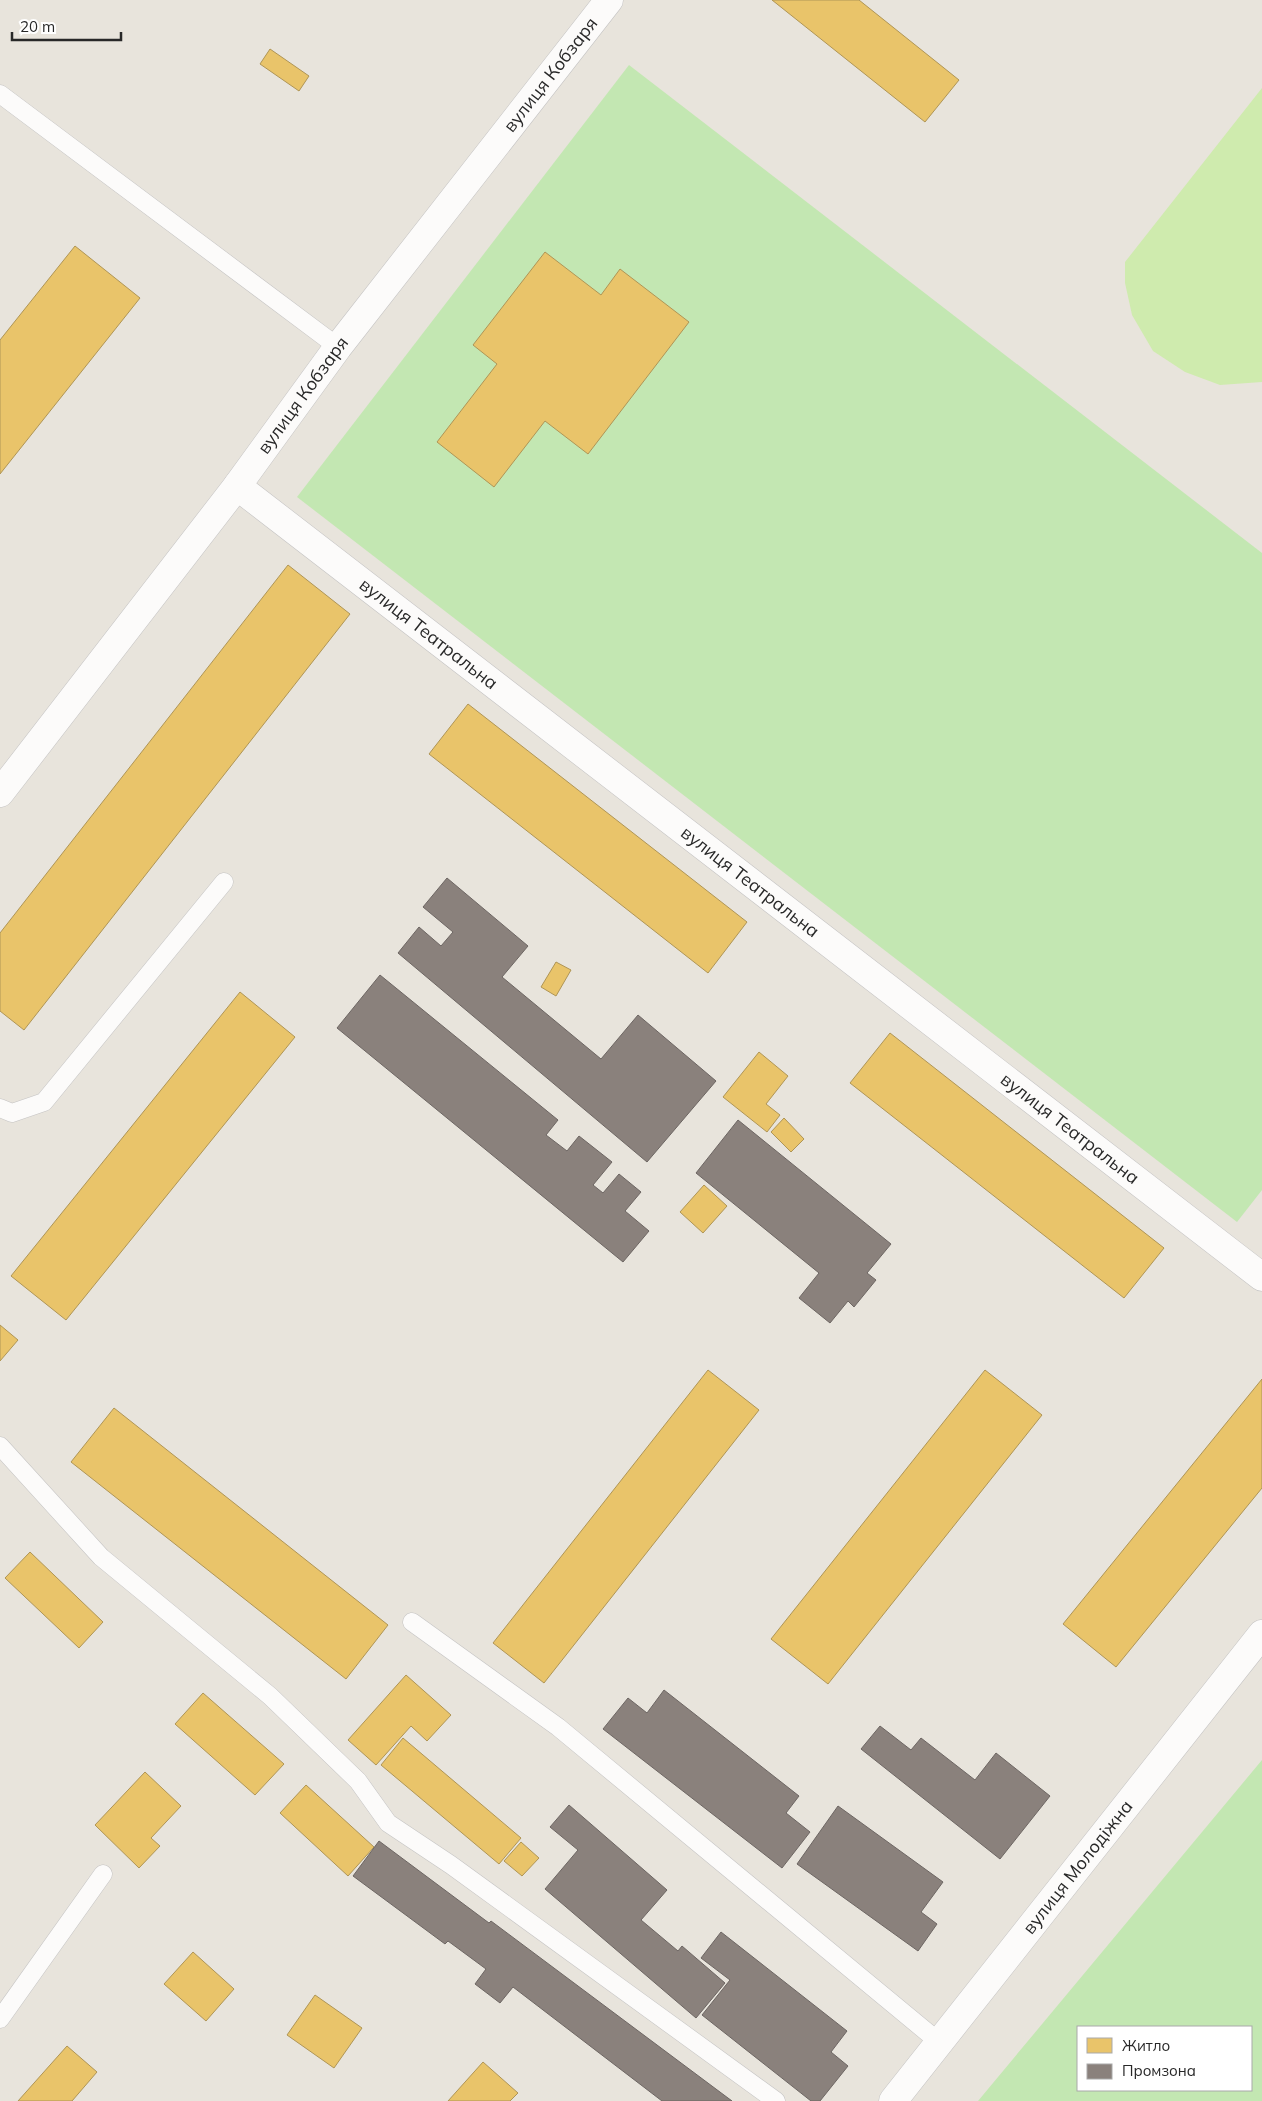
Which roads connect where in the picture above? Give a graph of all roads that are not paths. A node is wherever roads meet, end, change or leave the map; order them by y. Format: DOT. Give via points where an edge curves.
graph roads {
  1 [pos="609,0"];
  2 [pos="0,94"];
  3 [pos="338,347"];
  4 [pos="237,486"];
  5 [pos="0,793"];
  6 [pos="224,882"];
  7 [pos="0,1108"];
  8 [pos="1262,1277"];
  9 [pos="0,1446"];
  10 [pos="412,1622"];
  11 [pos="1262,1634"];
  12 [pos="103,1874"];
  13 [pos="0,2019"];
  14 [pos="940,2042"];
  15 [pos="776,2101"];
  16 [pos="893,2101"];
  1 -- 3 [label="street, вулиця Кобзаря"];
  2 -- 3 [label="lane"];
  3 -- 4 [label="street, вулиця Кобзаря"];
  4 -- 5 [label="street, вулиця Кобзаря"];
  4 -- 8 [label="street, вулиця Театральна"];
  6 -- 7 [label="lane" via="44,1102 12,1114"];
  9 -- 15 [label="lane" via="101,1558 270,1696 358,1781 388,1823 451,1865"];
  10 -- 14 [label="lane" via="558,1727"];
  11 -- 14 [label="street, вулиця Молодіжна"];
  12 -- 13 [label="lane"];
  14 -- 16 [label="street, вулиця Молодіжна"];
}
